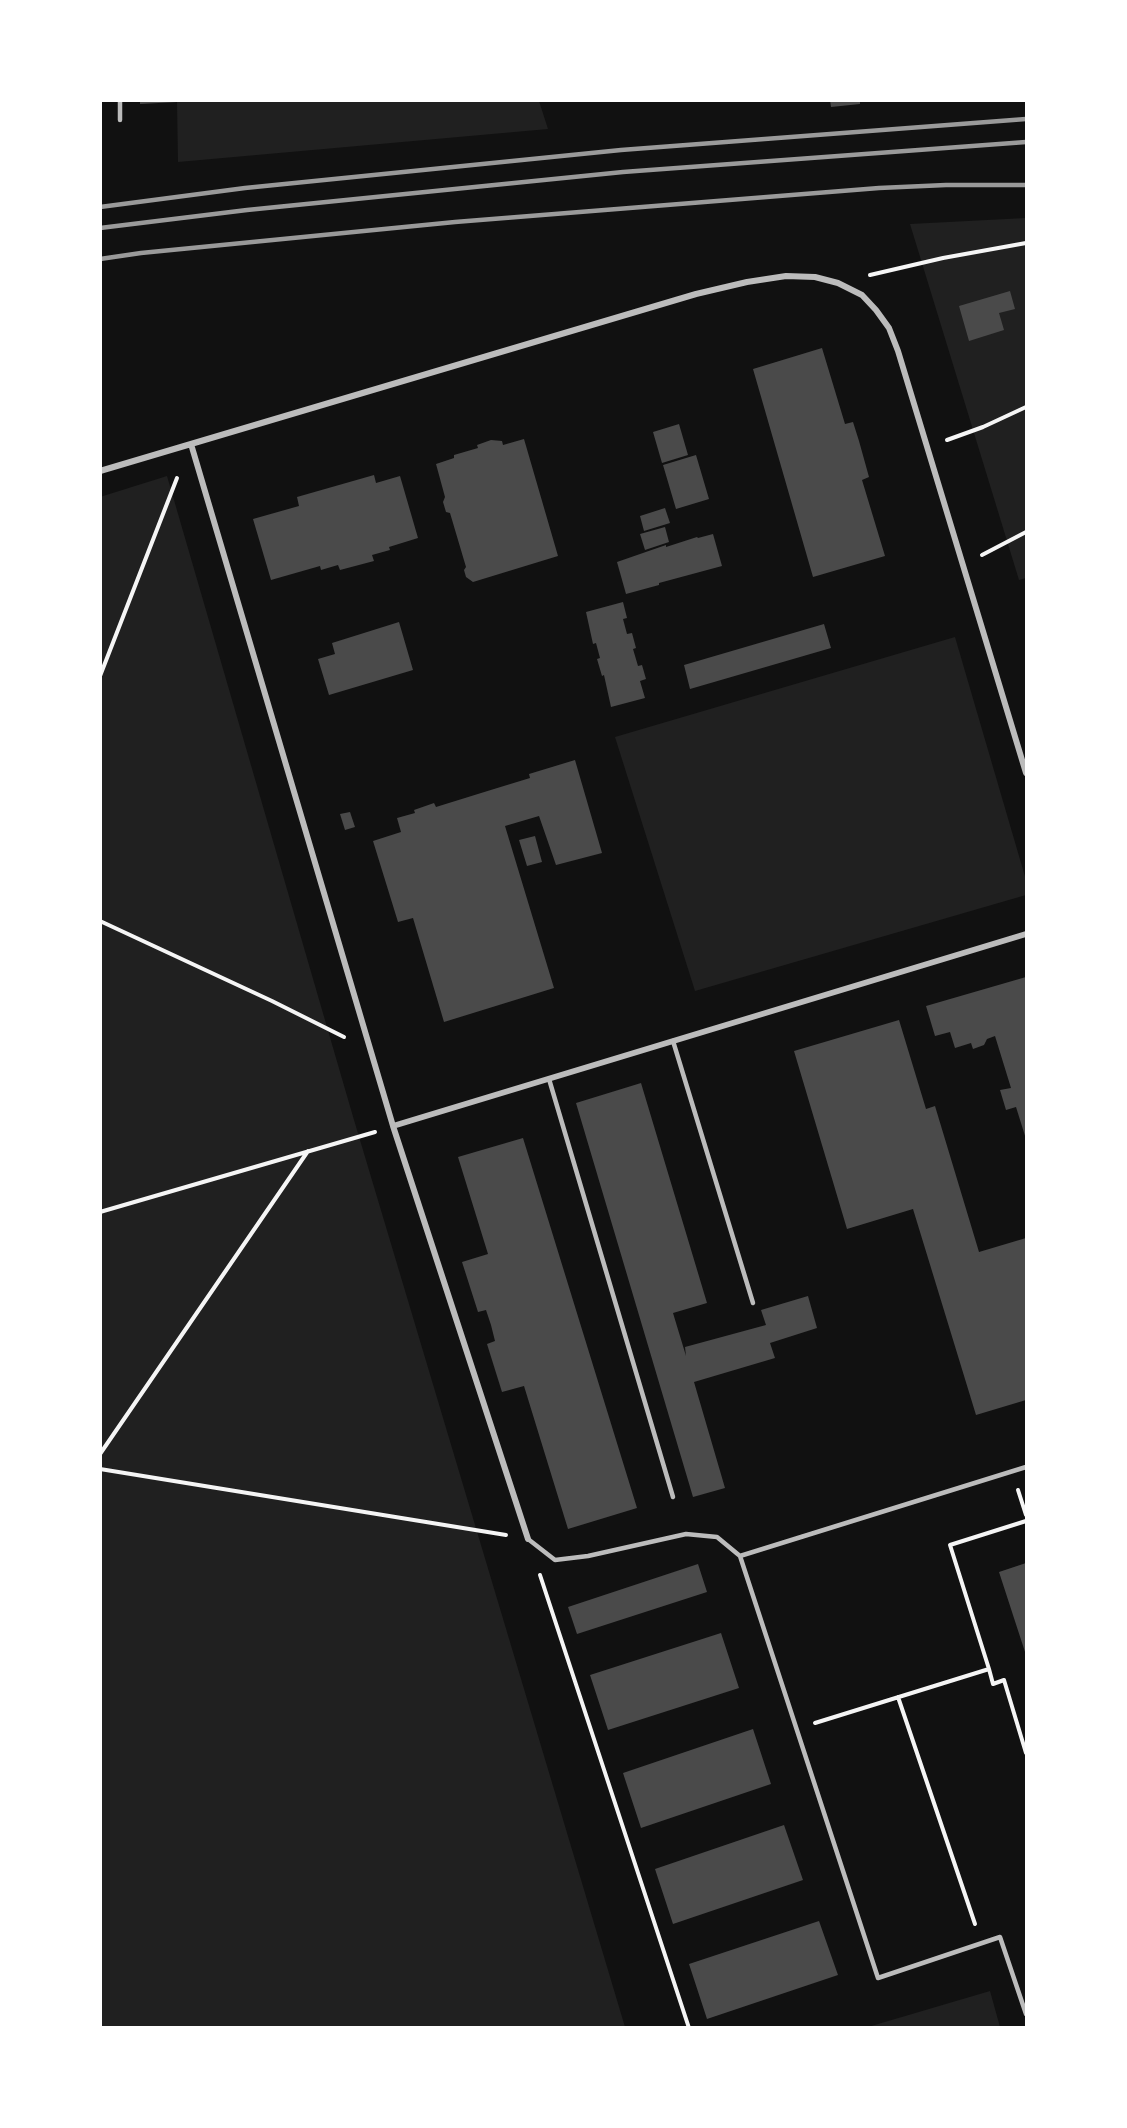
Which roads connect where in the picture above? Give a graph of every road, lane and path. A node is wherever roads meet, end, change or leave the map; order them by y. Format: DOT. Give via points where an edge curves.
graph roads {
  1 [pos="120,100"];
  2 [pos="120,120"];
  3 [pos="1026,243"];
  4 [pos="838,283"];
  5 [pos="1026,407"];
  6 [pos="190,444"];
  7 [pos="926,447"];
  8 [pos="100,471"];
  9 [pos="1026,532"];
  10 [pos="962,566"];
  11 [pos="100,676"];
  12 [pos="1026,773"];
  13 [pos="100,921"];
  14 [pos="1026,934"];
  15 [pos="673,1041"];
  16 [pos="370,1050"];
  17 [pos="549,1079"];
  18 [pos="393,1126"];
  19 [pos="308,1151"];
  20 [pos="100,1212"];
  21 [pos="753,1304"];
  22 [pos="100,1454"];
  23 [pos="1026,1467"];
  24 [pos="100,1469"];
  25 [pos="673,1497"];
  26 [pos="1026,1521"];
  27 [pos="528,1539"];
  28 [pos="741,1556"];
  29 [pos="988,1670"];
  30 [pos="897,1697"];
  31 [pos="797,1729"];
  32 [pos="1026,1753"];
  33 [pos="982,1943"];
  34 [pos="1026,2014"];
  35 [pos="689,2028"];
  1 -- 2 [label="lane"];
  3 -- 4 [label="path"];
  4 -- 6 [label="street" via="786,276 696,294"];
  4 -- 7 [label="street" via="862,295 889,328"];
  5 -- 7 [label="path"];
  6 -- 8 [label="street"];
  6 -- 11 [label="path"];
  6 -- 16 [label="street"];
  7 -- 10 [label="street"];
  9 -- 10 [label="path"];
  10 -- 12 [label="street"];
  13 -- 16 [label="path"];
  14 -- 15 [label="street"];
  15 -- 17 [label="street"];
  15 -- 21 [label="lane"];
  16 -- 18 [label="street"];
  17 -- 18 [label="street"];
  17 -- 25 [label="lane"];
  18 -- 19 [label="path"];
  18 -- 27 [label="street"];
  19 -- 20 [label="path"];
  19 -- 22 [label="path"];
  23 -- 28 [label="lane"];
  24 -- 27 [label="path"];
  26 -- 29 [label="path" via="950,1545"];
  27 -- 28 [label="lane" via="555,1560 686,1534 717,1537"];
  27 -- 35 [label="path"];
  28 -- 31 [label="lane"];
  29 -- 30 [label="path"];
  29 -- 32 [label="path" via="993,1684 1004,1680"];
  30 -- 31 [label="path"];
  30 -- 33 [label="path"];
  31 -- 33 [label="lane" via="878,1978"];
  33 -- 34 [label="lane" via="1000,1937"];
}
